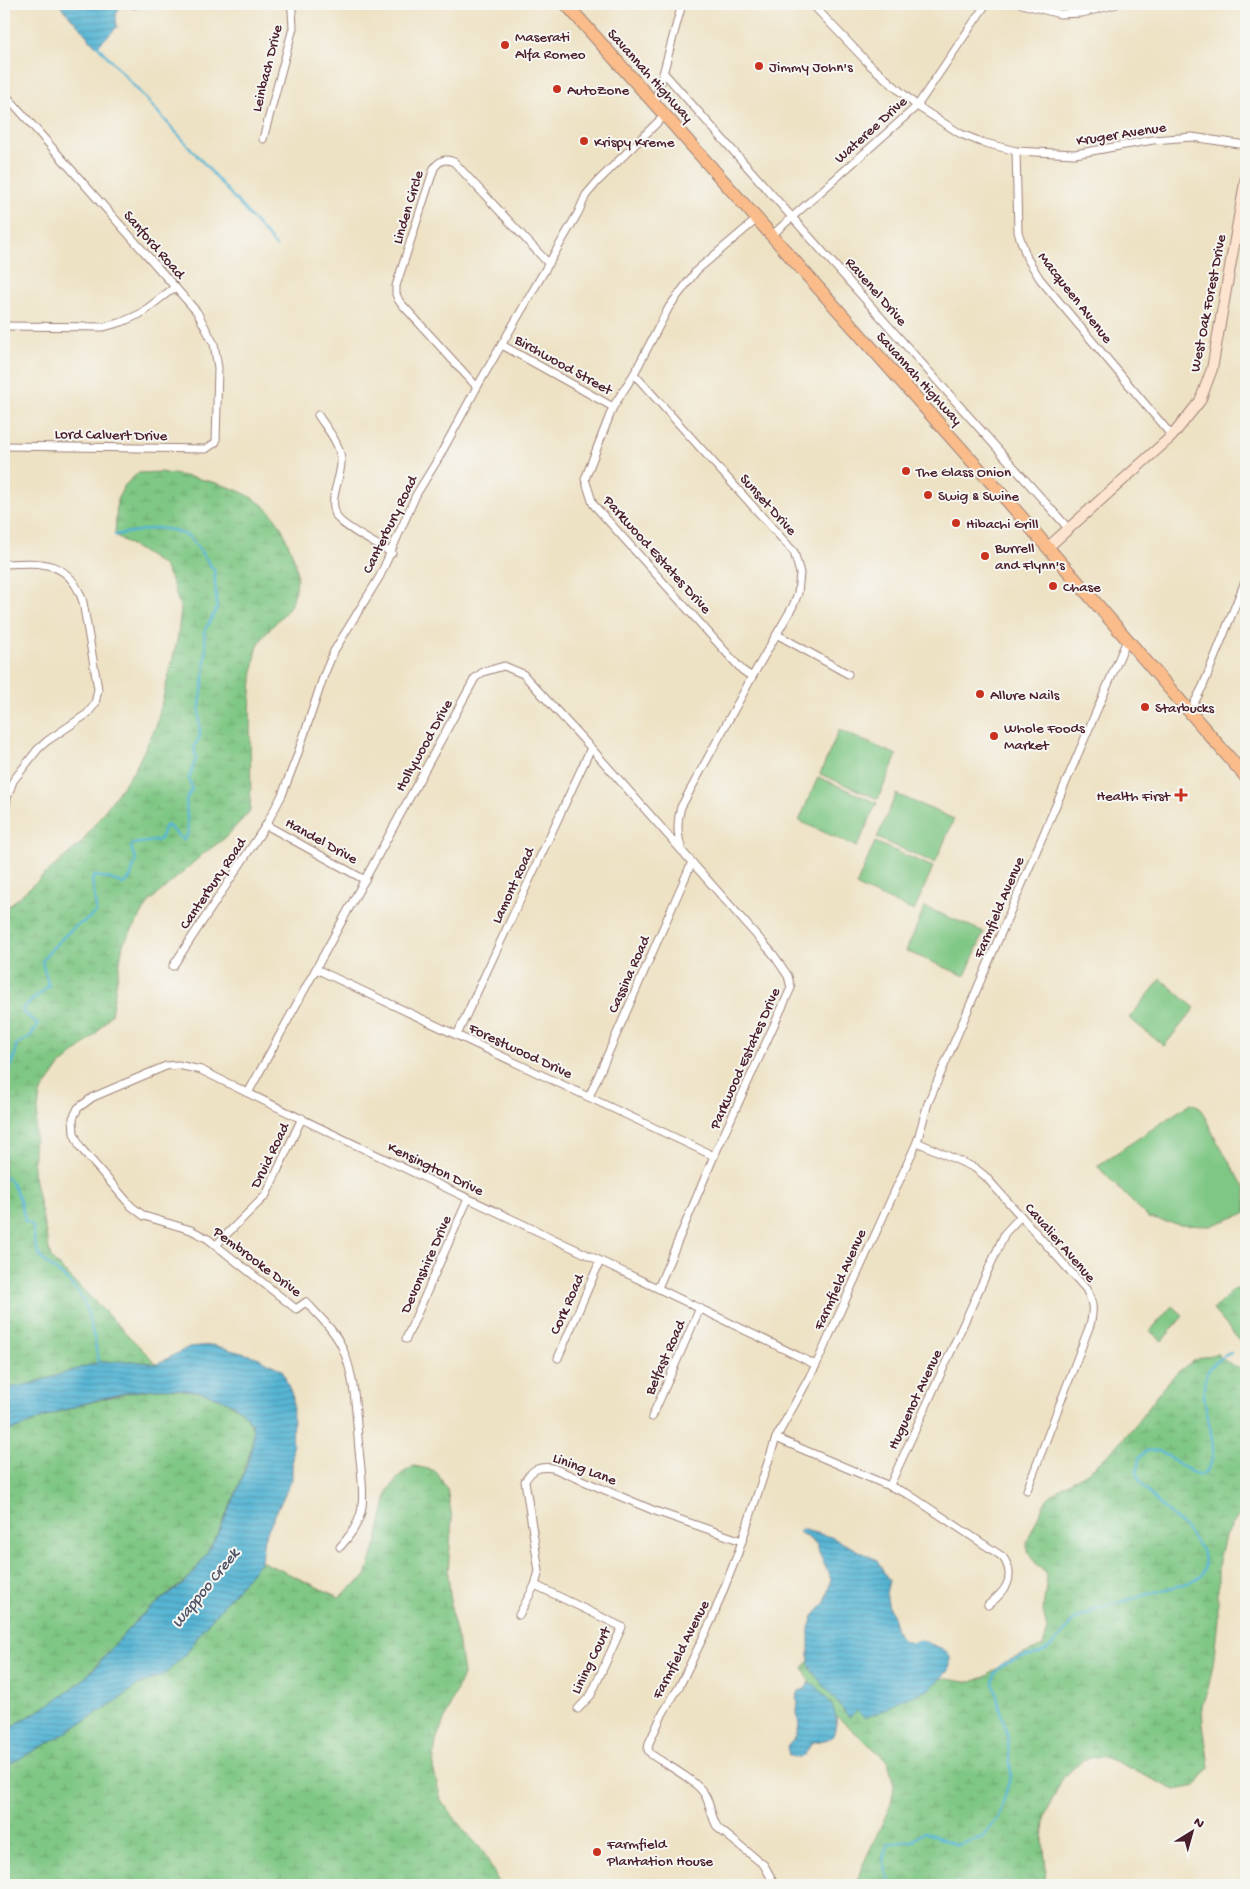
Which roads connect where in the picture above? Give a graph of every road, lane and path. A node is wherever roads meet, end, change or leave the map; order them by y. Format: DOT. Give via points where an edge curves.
graph roads {
  1 [pos="290,4"];
  2 [pos="567,4"];
  3 [pos="682,4"];
  4 [pos="812,4"];
  5 [pos="986,4"];
  6 [pos="1022,4"];
  7 [pos="1117,4"];
  8 [pos="664,72"];
  9 [pos="4,93"];
  10 [pos="10,100"];
  11 [pos="655,104"];
  12 [pos="4,106"];
  13 [pos="917,106"];
  14 [pos="665,115"];
  15 [pos="263,139"];
  16 [pos="1246,145"];
  17 [pos="1016,151"];
  18 [pos="1246,177"];
  19 [pos="792,215"];
  20 [pos="757,219"];
  21 [pos="771,236"];
  22 [pos="549,264"];
  23 [pos="175,287"];
  24 [pos="4,326"];
  25 [pos="502,345"];
  26 [pos="634,374"];
  27 [pos="477,387"];
  28 [pos="613,407"];
  29 [pos="318,415"];
  30 [pos="1172,436"];
  31 [pos="216,442"];
  32 [pos="4,446"];
  33 [pos="1068,528"];
  34 [pos="1047,548"];
  35 [pos="392,553"];
  36 [pos="4,564"];
  37 [pos="1246,579"];
  38 [pos="778,635"];
  39 [pos="1127,640"];
  40 [pos="848,674"];
  41 [pos="752,677"];
  42 [pos="1190,711"];
  43 [pos="592,748"];
  44 [pos="1246,777"];
  45 [pos="4,820"];
  46 [pos="266,825"];
  47 [pos="682,851"];
  48 [pos="692,862"];
  49 [pos="365,880"];
  50 [pos="173,966"];
  51 [pos="316,969"];
  52 [pos="457,1035"];
  53 [pos="248,1093"];
  54 [pos="589,1097"];
  55 [pos="302,1118"];
  56 [pos="916,1142"];
  57 [pos="80,1147"];
  58 [pos="714,1156"];
  59 [pos="468,1199"];
  60 [pos="1021,1216"];
  61 [pos="216,1245"];
  62 [pos="600,1262"];
  63 [pos="658,1288"];
  64 [pos="700,1308"];
  65 [pos="406,1339"];
  66 [pos="558,1358"];
  67 [pos="816,1365"];
  68 [pos="652,1417"];
  69 [pos="776,1438"];
  70 [pos="890,1485"];
  71 [pos="1027,1490"];
  72 [pos="742,1541"];
  73 [pos="340,1547"];
  74 [pos="535,1585"];
  75 [pos="988,1605"];
  76 [pos="519,1615"];
  77 [pos="578,1709"];
  78 [pos="775,1885"];
  1 -- 15 [label="street, Leinbach Drive" via="293,28"];
  2 -- 11 [label="highway, Savannah Highway"];
  3 -- 8 [label="street"];
  4 -- 13 [label="street, Kruger Avenue" via="870,66"];
  5 -- 13 [label="street, Wateree Drive"];
  6 -- 7 [label="street" via="1060,14 1082,14"];
  8 -- 11 [label="street"];
  8 -- 19 [label="street, Ravenel Drive"];
  9 -- 10 [label="street, Sanford Road"];
  10 -- 12 [label="street"];
  10 -- 23 [label="street, Sanford Road"];
  11 -- 14 [label="highway, Savannah Highway"];
  13 -- 17 [label="street, Kruger Avenue" via="961,134"];
  13 -- 19 [label="street, Wateree Drive"];
  14 -- 20 [label="highway, Savannah Highway"];
  14 -- 22 [label="street, Canterbury Road" via="586,196"];
  16 -- 17 [label="street, Kruger Avenue" via="1192,137 1153,140 1075,154"];
  17 -- 30 [label="street, Macqueen Avenue" via="1018,232 1027,258 1040,279"];
  18 -- 30 [label="main road, West Oak Forest Drive" via="1212,370 1200,401"];
  19 -- 21 [label="street, Wateree Drive"];
  19 -- 33 [label="street, Ravenel Drive"];
  20 -- 21 [label="highway, Savannah Highway"];
  20 -- 26 [label="street, Parkwood Estates Drive" via="697,270 682,287"];
  21 -- 34 [label="highway, Savannah Highway"];
  22 -- 25 [label="street, Canterbury Road"];
  22 -- 27 [label="street, Linden Circle" via="454,162 438,163 396,294"];
  23 -- 24 [label="street" via="140,314 104,327"];
  23 -- 31 [label="street, Sanford Road" via="197,312 214,344 218,368"];
  25 -- 27 [label="street, Canterbury Road"];
  25 -- 28 [label="street, Birchwood Street"];
  26 -- 28 [label="street, Parkwood Estates Drive"];
  26 -- 38 [label="street, Sunset Drive" via="794,552 800,573 798,593"];
  27 -- 35 [label="street, Canterbury Road" via="416,495"];
  28 -- 41 [label="street, Parkwood Estates Drive" via="585,479 593,504 742,670"];
  29 -- 35 [label="street" via="338,446 341,460 333,496 337,517"];
  30 -- 33 [label="main road, West Oak Forest Drive"];
  31 -- 32 [label="street, Lord Calvert Drive" via="206,449"];
  33 -- 34 [label="main road, West Oak Forest Drive"];
  34 -- 39 [label="highway, Savannah Highway"];
  35 -- 46 [label="street, Canterbury Road" via="334,651 282,795"];
  36 -- 45 [label="street" via="36,562 53,566 68,576 79,590 98,689 95,704 87,714 47,740 13,781"];
  37 -- 42 [label="street"];
  38 -- 40 [label="street"];
  38 -- 41 [label="street, Sunset Drive"];
  39 -- 42 [label="highway, Savannah Highway"];
  39 -- 56 [label="street, Farmfield Avenue" via="928,1103"];
  41 -- 47 [label="street, Sunset Drive" via="681,807 677,823"];
  42 -- 44 [label="highway, Savannah Highway"];
  43 -- 47 [label="street, Hollywood Drive"];
  43 -- 49 [label="street, Hollywood Drive" via="523,674 504,666 483,672 475,678"];
  43 -- 52 [label="street, Lamont Road"];
  46 -- 49 [label="street, Handel Drive"];
  46 -- 50 [label="street, Canterbury Road"];
  47 -- 48 [label="street, Hollywood Drive"];
  48 -- 54 [label="street, Cassina Road"];
  48 -- 58 [label="street, Parkwood Estates Drive" via="773,954 788,976 791,988"];
  49 -- 51 [label="street, Hollywood Drive"];
  51 -- 52 [label="street, Forestwood Drive"];
  51 -- 53 [label="street, Hollywood Drive"];
  52 -- 54 [label="street, Forestwood Drive"];
  53 -- 55 [label="street, Kensington Drive"];
  53 -- 57 [label="street, Kensington Drive" via="201,1070 178,1064 166,1066 93,1097 78,1108 73,1118 74,1134"];
  54 -- 58 [label="street, Forestwood Drive"];
  55 -- 59 [label="street, Kensington Drive"];
  55 -- 61 [label="street, Druid Road" via="266,1195"];
  56 -- 60 [label="street, Cavalier Avenue" via="975,1168"];
  56 -- 67 [label="street, Farmfield Avenue"];
  57 -- 61 [label="street, Pembrooke Drive" via="131,1206 144,1216 191,1230"];
  58 -- 63 [label="street, Parkwood Estates Drive"];
  59 -- 62 [label="street, Kensington Drive"];
  59 -- 65 [label="street, Devonshire Drive"];
  60 -- 70 [label="street, Huguenot Avenue" via="1005,1233"];
  60 -- 71 [label="street, Cavalier Avenue" via="1086,1289 1093,1302 1090,1325"];
  61 -- 73 [label="street, Pembrooke Drive" via="296,1309 306,1302 328,1326 344,1351 355,1405 362,1508 357,1524"];
  62 -- 63 [label="street, Kensington Drive"];
  62 -- 66 [label="street, Cork Road"];
  63 -- 64 [label="street, Kensington Drive"];
  64 -- 67 [label="street, Kensington Drive"];
  64 -- 68 [label="street, Belfast Road"];
  67 -- 69 [label="street, Farmfield Avenue"];
  69 -- 70 [label="street"];
  69 -- 72 [label="street, Farmfield Avenue"];
  70 -- 75 [label="street" via="1003,1557 1008,1566 1006,1589"];
  72 -- 74 [label="street, Lining Lane" via="655,1511 553,1468 542,1467 534,1469 525,1481 539,1572"];
  72 -- 78 [label="street, Farmfield Avenue" via="712,1619 663,1713 648,1750 699,1787 706,1796 712,1820 718,1828 764,1865"];
  74 -- 76 [label="street, Lining Lane"];
  74 -- 77 [label="street, Lining Court" via="622,1628 591,1696"];
}
